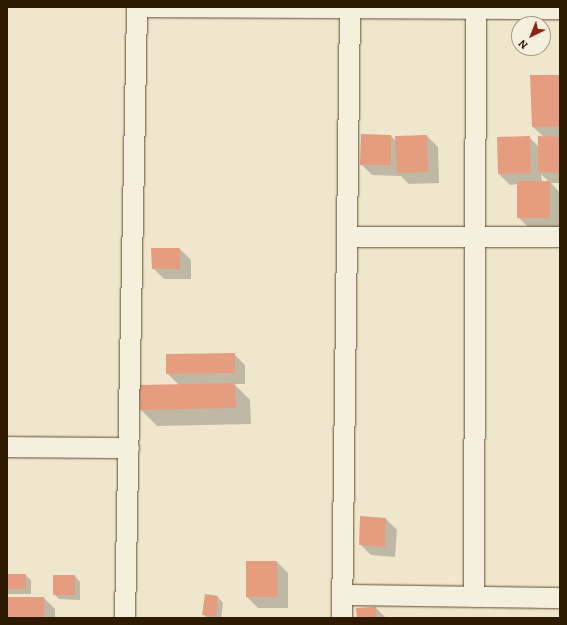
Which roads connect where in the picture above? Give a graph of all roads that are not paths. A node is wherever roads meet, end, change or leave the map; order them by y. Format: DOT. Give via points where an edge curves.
graph roads {
  1 [pos="137,7"];
  2 [pos="350,8"];
  3 [pos="476,8"];
  4 [pos="560,10"];
  5 [pos="347,237"];
  6 [pos="475,237"];
  7 [pos="560,237"];
  8 [pos="7,448"];
  9 [pos="129,448"];
  10 [pos="343,595"];
  11 [pos="474,597"];
  12 [pos="560,598"];
  13 [pos="125,618"];
  14 [pos="342,618"];
  1 -- 2 [label="street"];
  1 -- 9 [label="street"];
  2 -- 3 [label="street"];
  2 -- 5 [label="street"];
  3 -- 4 [label="street"];
  3 -- 6 [label="street"];
  5 -- 6 [label="street"];
  5 -- 10 [label="street"];
  6 -- 7 [label="street"];
  6 -- 11 [label="street"];
  8 -- 9 [label="street"];
  9 -- 13 [label="street"];
  10 -- 11 [label="street"];
  10 -- 14 [label="street"];
  11 -- 12 [label="street"];
}
